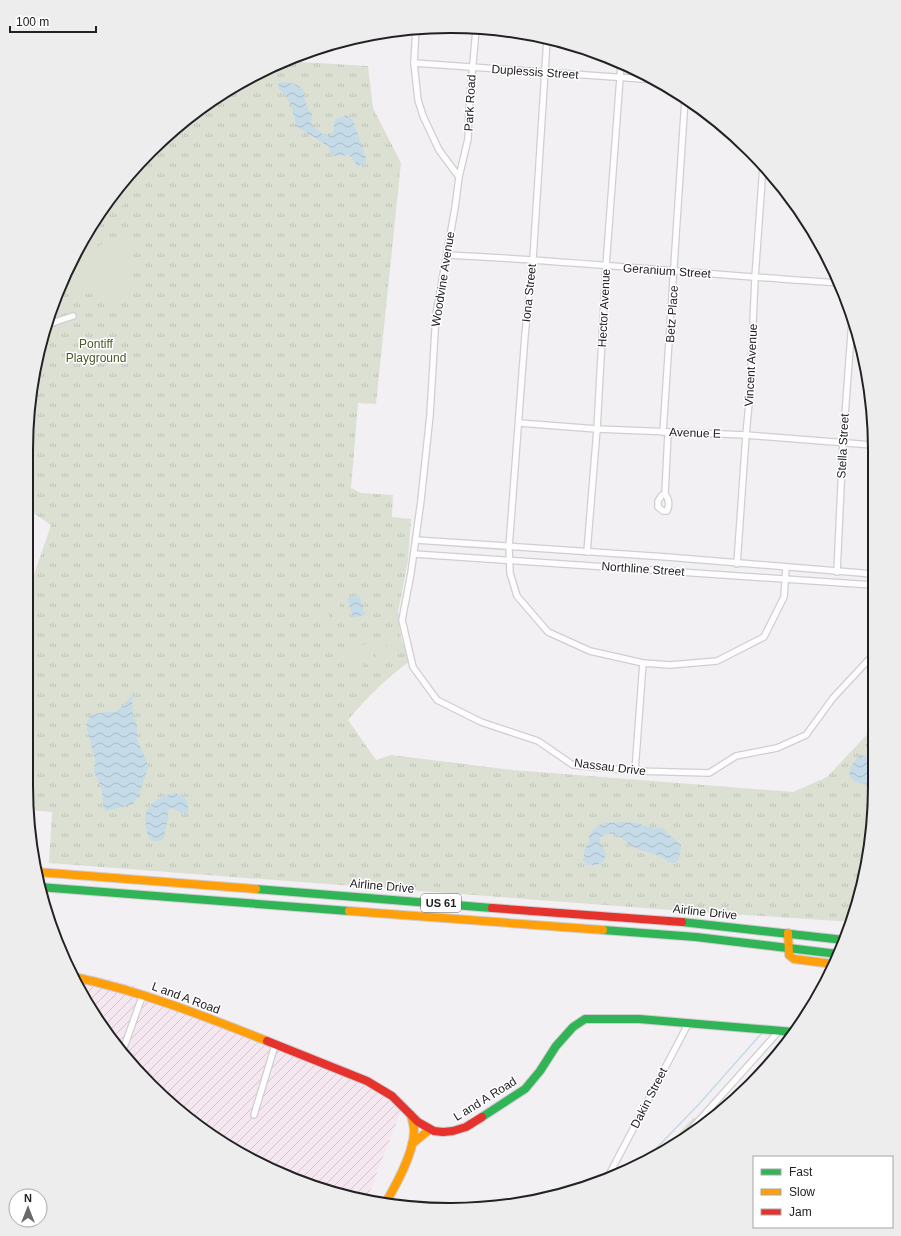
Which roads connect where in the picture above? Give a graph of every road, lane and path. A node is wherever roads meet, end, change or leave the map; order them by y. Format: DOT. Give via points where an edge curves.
graph roads {
  1 [pos="476,34"];
  2 [pos="416,35"];
  3 [pos="547,44"];
  4 [pos="414,63"];
  5 [pos="473,67"];
  6 [pos="620,69"];
  7 [pos="544,72"];
  8 [pos="620,78"];
  9 [pos="641,79"];
  10 [pos="685,105"];
  11 [pos="762,172"];
  12 [pos="459,177"];
  13 [pos="446,255"];
  14 [pos="532,259"];
  15 [pos="606,266"];
  16 [pos="675,271"];
  17 [pos="755,278"];
  18 [pos="832,283"];
  19 [pos="73,316"];
  20 [pos="53,323"];
  21 [pos="851,333"];
  22 [pos="519,423"];
  23 [pos="597,429"];
  24 [pos="665,433"];
  25 [pos="746,435"];
  26 [pos="843,442"];
  27 [pos="868,445"];
  28 [pos="665,494"];
  29 [pos="416,540"];
  30 [pos="509,547"];
  31 [pos="587,552"];
  32 [pos="414,554"];
  33 [pos="510,560"];
  34 [pos="737,564"];
  35 [pos="786,567"];
  36 [pos="837,572"];
  37 [pos="868,574"];
  38 [pos="785,579"];
  39 [pos="868,584"];
  40 [pos="868,660"];
  41 [pos="643,663"];
  42 [pos="635,771"];
  43 [pos="42,872"];
  44 [pos="70,874"];
  45 [pos="194,883"];
  46 [pos="46,887"];
  47 [pos="70,889"];
  48 [pos="194,899"];
  49 [pos="463,905"];
  50 [pos="462,918"];
  51 [pos="788,933"];
  52 [pos="838,939"];
  53 [pos="788,948"];
  54 [pos="832,953"];
  55 [pos="828,963"];
  56 [pos="80,978"];
  57 [pos="143,994"];
  58 [pos="688,1024"];
  59 [pos="779,1030"];
  60 [pos="788,1031"];
  61 [pos="275,1045"];
  62 [pos="124,1046"];
  63 [pos="254,1115"];
  64 [pos="411,1115"];
  65 [pos="697,1123"];
  66 [pos="429,1130"];
  67 [pos="412,1144"];
  68 [pos="611,1170"];
  69 [pos="389,1198"];
  1 -- 5 [label="street, Park Road"];
  2 -- 4 [label="street"];
  3 -- 7 [label="street, Iona Street"];
  4 -- 5 [label="street, Duplessis Street"];
  4 -- 12 [label="street" via="418,100 423,116 438,150"];
  5 -- 7 [label="street, Duplessis Street"];
  5 -- 12 [label="street, Park Road" via="468,139"];
  6 -- 8 [label="street, Hector Avenue"];
  7 -- 8 [label="street, Duplessis Street"];
  7 -- 14 [label="street, Iona Street"];
  8 -- 9 [label="street, Duplessis Street"];
  8 -- 15 [label="street, Hector Avenue"];
  10 -- 16 [label="street, Betz Place"];
  11 -- 17 [label="street, Vincent Avenue"];
  12 -- 13 [label="street, Woodvine Avenue"];
  13 -- 14 [label="street, Geranium Street"];
  13 -- 29 [label="street, Woodvine Avenue" via="436,314 430,415"];
  14 -- 15 [label="street, Geranium Street"];
  14 -- 22 [label="street, Iona Street"];
  15 -- 16 [label="street, Geranium Street"];
  15 -- 23 [label="street, Hector Avenue"];
  16 -- 17 [label="street, Geranium Street"];
  16 -- 24 [label="street, Betz Place"];
  17 -- 18 [label="street, Geranium Street"];
  17 -- 25 [label="street, Vincent Avenue"];
  19 -- 20 [label="street"];
  21 -- 26 [label="street, Stella Street"];
  22 -- 23 [label="street, Avenue E"];
  22 -- 30 [label="street, Iona Street"];
  23 -- 24 [label="street, Avenue E"];
  23 -- 31 [label="street, Hector Avenue"];
  24 -- 25 [label="street, Avenue E"];
  24 -- 28 [label="street, Betz Place"];
  25 -- 26 [label="street, Avenue E"];
  25 -- 34 [label="street, Vincent Avenue"];
  26 -- 27 [label="street, Avenue E"];
  26 -- 36 [label="street, Stella Street"];
  29 -- 30 [label="street, Northline Street"];
  29 -- 32 [label="street, Nassau Drive"];
  30 -- 31 [label="street, Northline Street"];
  30 -- 33 [label="street, Iona Street"];
  31 -- 34 [label="street, Northline Street"];
  32 -- 33 [label="street, Northline Street"];
  32 -- 42 [label="street, Nassau Drive" via="402,620 413,668 437,700 481,722 538,741 574,765"];
  33 -- 38 [label="street, Northline Street"];
  33 -- 41 [label="street, Iona Street" via="510,573 517,596 548,632 590,651"];
  34 -- 35 [label="street, Northline Street"];
  35 -- 36 [label="street, Northline Street"];
  35 -- 38 [label="street, Iona Street"];
  36 -- 37 [label="street, Northline Street"];
  38 -- 39 [label="street, Northline Street"];
  38 -- 41 [label="street, Iona Street" via="784,597 764,637 717,661 670,665"];
  40 -- 42 [label="street, Nassau Drive" via="833,698 806,735 777,748 736,756 709,774"];
  41 -- 42 [label="street"];
  43 -- 44 [label="main road, Airline Drive / US 61"];
  44 -- 45 [label="main road, Airline Drive / US 61"];
  44 -- 47 [label="main road"];
  45 -- 48 [label="main road"];
  45 -- 49 [label="main road, Airline Drive / US 61"];
  46 -- 47 [label="main road, US 61"];
  47 -- 48 [label="main road, US 61"];
  48 -- 50 [label="main road, US 61"];
  49 -- 50 [label="main road"];
  49 -- 51 [label="main road, Airline Drive / US 61"];
  50 -- 53 [label="main road, US 61" via="696,937"];
  51 -- 52 [label="main road, Airline Drive / US 61"];
  51 -- 53 [label="main road"];
  53 -- 54 [label="main road, US 61"];
  53 -- 55 [label="main road" via="789,955 794,959"];
  56 -- 57 [label="main road, L and A Road"];
  57 -- 61 [label="main road, L and A Road"];
  57 -- 62 [label="street"];
  58 -- 59 [label="main road, L and A Road"];
  58 -- 66 [label="main road, L and A Road" via="632,1019 585,1020 573,1027 556,1046 525,1089 455,1132 440,1133"];
  58 -- 68 [label="street, Dakin Street"];
  59 -- 60 [label="main road, L and A Road"];
  59 -- 65 [label="street"];
  61 -- 63 [label="street"];
  61 -- 64 [label="main road, L and A Road" via="362,1079 394,1098"];
  64 -- 66 [label="main road, L and A Road"];
  64 -- 67 [label="main road" via="414,1132"];
  66 -- 67 [label="main road"];
  67 -- 69 [label="main road"];
}
